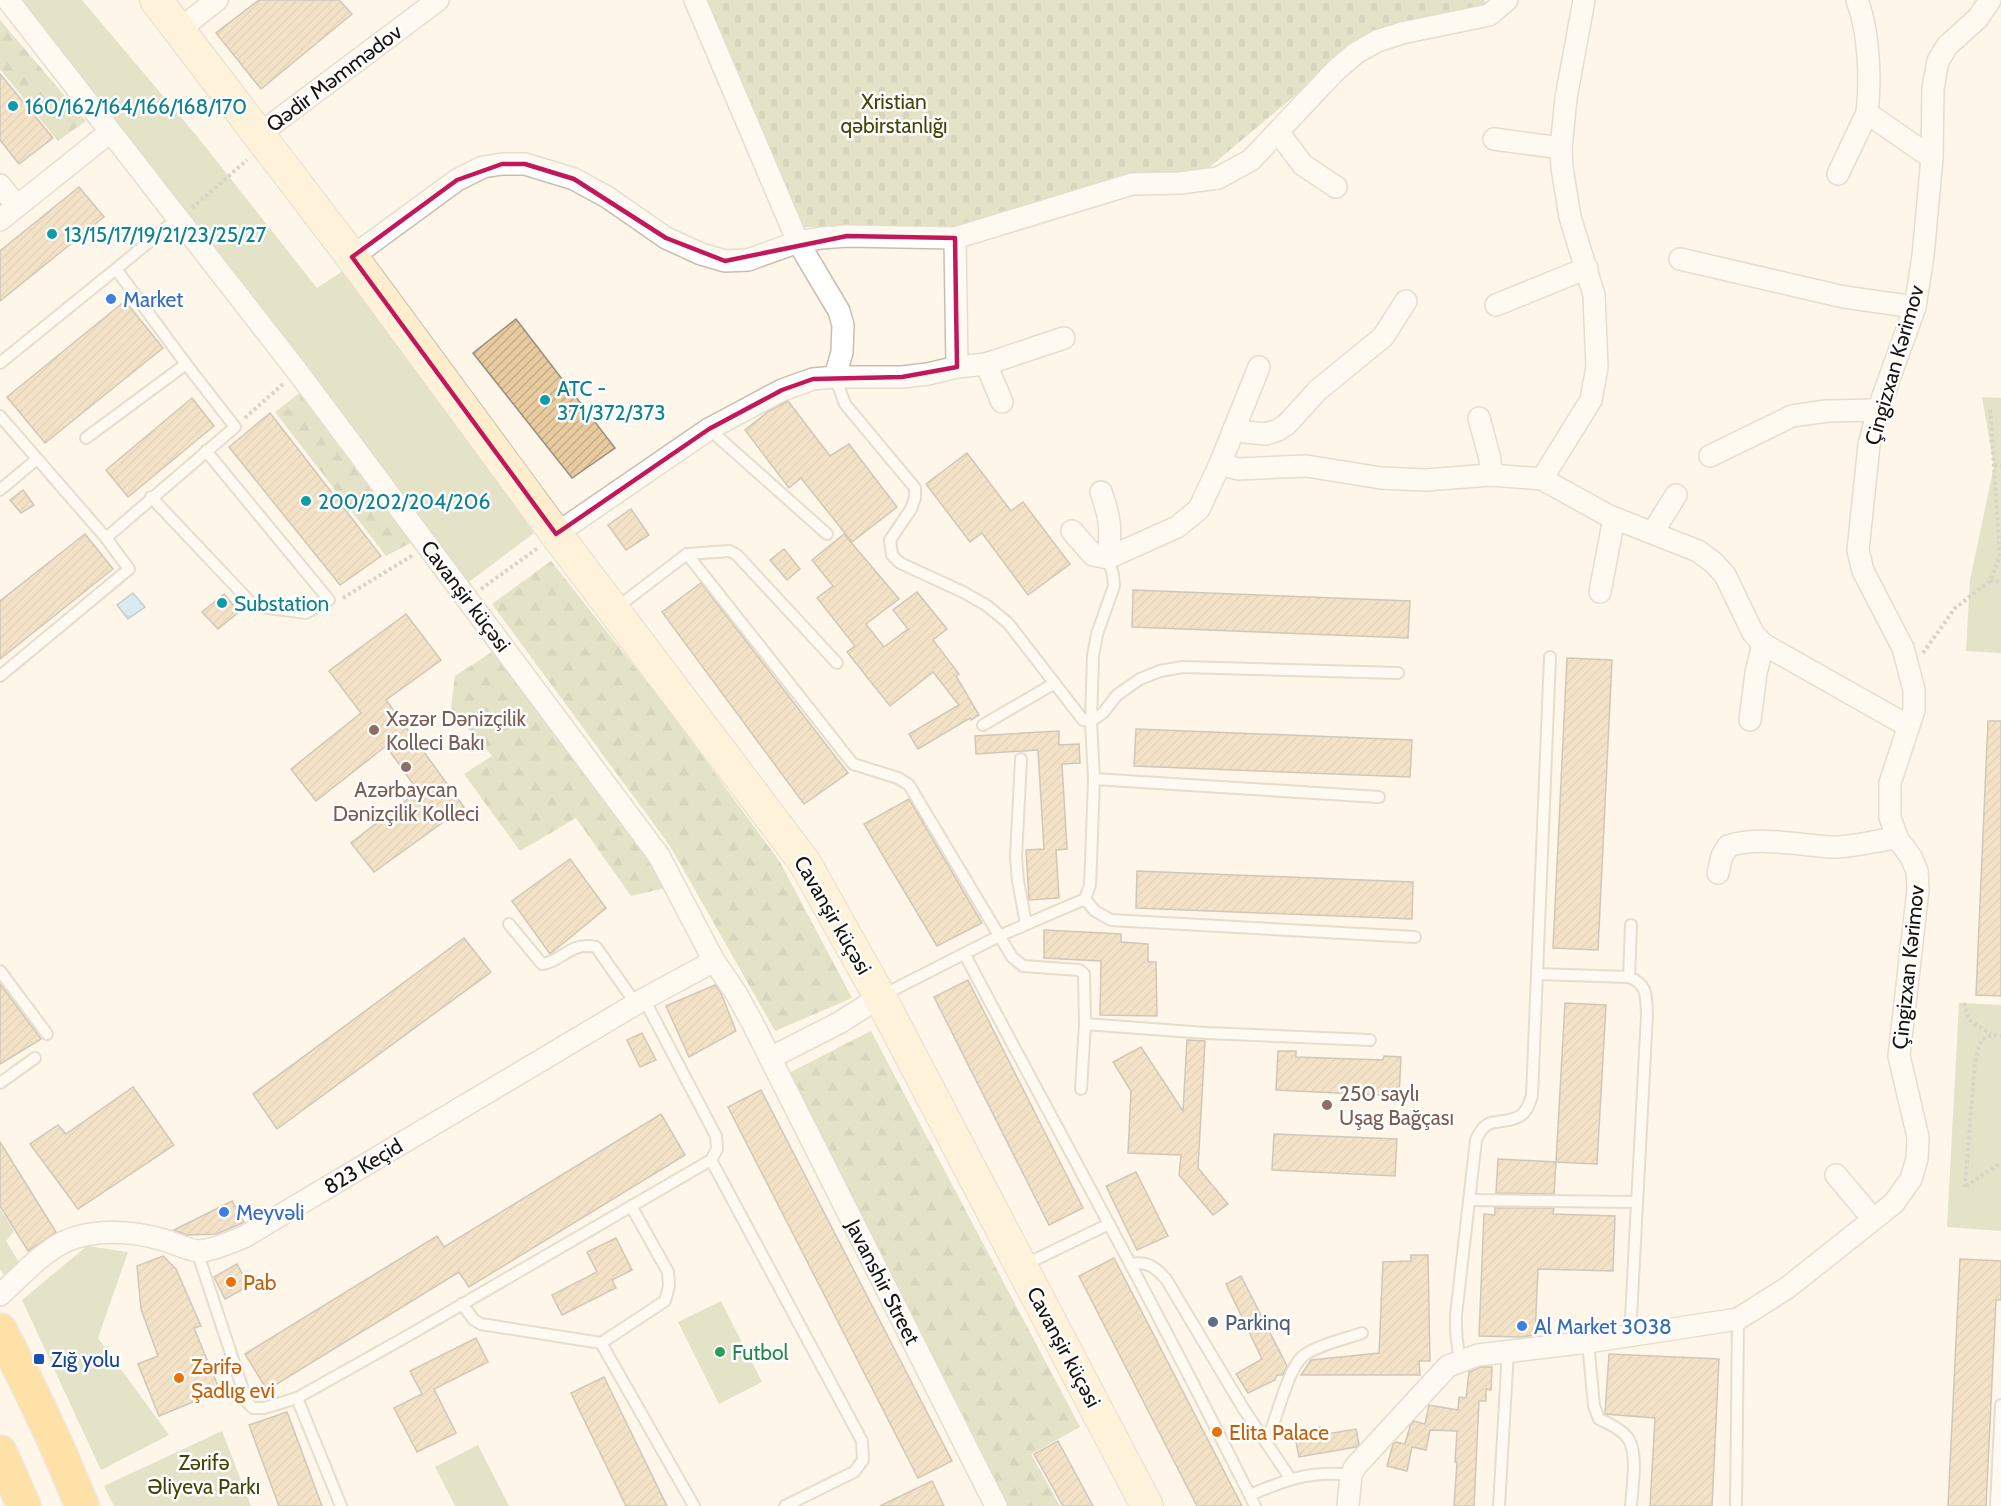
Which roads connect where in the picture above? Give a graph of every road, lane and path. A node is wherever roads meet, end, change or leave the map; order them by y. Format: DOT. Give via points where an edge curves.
graph roads {
  1 [pos="8,0"];
  2 [pos="156,0"];
  3 [pos="217,0"];
  4 [pos="438,0"];
  5 [pos="694,0"];
  6 [pos="1507,0"];
  7 [pos="1584,0"];
  8 [pos="1857,0"];
  9 [pos="1990,0"];
  10 [pos="180,29"];
  11 [pos="1867,113"];
  12 [pos="110,132"];
  13 [pos="1278,132"];
  14 [pos="1494,139"];
  15 [pos="256,144"];
  16 [pos="1561,148"];
  17 [pos="1932,158"];
  18 [pos="1838,174"];
  19 [pos="0,185"];
  20 [pos="1336,188"];
  21 [pos="206,196"];
  22 [pos="17,206"];
  23 [pos="178,218"];
  24 [pos="0,220"];
  25 [pos="956,238"];
  26 [pos="798,242"];
  27 [pos="352,257"];
  28 [pos="1680,259"];
  29 [pos="116,268"];
  30 [pos="1587,268"];
  31 [pos="1406,301"];
  32 [pos="1496,305"];
  33 [pos="1915,307"];
  34 [pos="1064,338"];
  35 [pos="0,363"];
  36 [pos="186,364"];
  37 [pos="986,364"];
  38 [pos="957,367"];
  39 [pos="1259,368"];
  40 [pos="297,371"];
  41 [pos="835,377"];
  42 [pos="1002,402"];
  43 [pos="1990,408"];
  44 [pos="1878,410"];
  45 [pos="0,416"];
  46 [pos="1479,418"];
  47 [pos="236,427"];
  48 [pos="709,429"];
  49 [pos="1233,431"];
  50 [pos="86,438"];
  51 [pos="206,452"];
  52 [pos="1710,456"];
  53 [pos="37,459"];
  54 [pos="1220,464"];
  55 [pos="1994,465"];
  56 [pos="2001,466"];
  57 [pos="1491,475"];
  58 [pos="1542,479"];
  59 [pos="0,490"];
  60 [pos="1101,492"];
  61 [pos="1676,495"];
  62 [pos="152,497"];
  63 [pos="1614,518"];
  64 [pos="1072,531"];
  65 [pos="1653,532"];
  66 [pos="556,534"];
  67 [pos="827,534"];
  68 [pos="106,538"];
  69 [pos="428,545"];
  70 [pos="687,554"];
  71 [pos="1108,558"];
  72 [pos="1990,581"];
  73 [pos="2001,582"];
  74 [pos="1599,592"];
  75 [pos="468,598"];
  76 [pos="328,600"];
  77 [pos="614,610"];
  78 [pos="1763,644"];
  79 [pos="1550,657"];
  80 [pos="837,663"];
  81 [pos="1398,673"];
  82 [pos="1909,673"];
  83 [pos="0,676"];
  84 [pos="1055,683"];
  85 [pos="1750,720"];
  86 [pos="1091,722"];
  87 [pos="983,725"];
  88 [pos="1908,726"];
  89 [pos="1021,759"];
  90 [pos="1094,779"];
  91 [pos="1379,797"];
  92 [pos="1897,838"];
  93 [pos="1718,873"];
  94 [pos="1085,899"];
  95 [pos="509,924"];
  96 [pos="1026,924"];
  97 [pos="1631,925"];
  98 [pos="999,936"];
  99 [pos="1415,937"];
  100 [pos="965,955"];
  101 [pos="714,961"];
  102 [pos="0,972"];
  103 [pos="1536,974"];
  104 [pos="1629,977"];
  105 [pos="880,997"];
  106 [pos="640,1002"];
  107 [pos="1964,1003"];
  108 [pos="1085,1024"];
  109 [pos="47,1034"];
  110 [pos="1992,1035"];
  111 [pos="2001,1036"];
  112 [pos="1370,1040"];
  113 [pos="35,1058"];
  114 [pos="770,1058"];
  115 [pos="0,1083"];
  116 [pos="1082,1089"];
  117 [pos="711,1160"];
  118 [pos="2001,1163"];
  119 [pos="1836,1175"];
  120 [pos="1471,1200"];
  121 [pos="1637,1202"];
  122 [pos="632,1206"];
  123 [pos="1874,1219"];
  124 [pos="1109,1224"];
  125 [pos="197,1251"];
  126 [pos="1131,1264"];
  127 [pos="1021,1266"];
  128 [pos="0,1295"];
  129 [pos="462,1304"];
  130 [pos="1738,1319"];
  131 [pos="0,1330"];
  132 [pos="1362,1333"];
  133 [pos="1630,1336"];
  134 [pos="1588,1342"];
  135 [pos="601,1343"];
  136 [pos="1508,1351"];
  137 [pos="1461,1360"];
  138 [pos="297,1398"];
  139 [pos="2001,1405"];
  140 [pos="1264,1438"];
  141 [pos="0,1452"];
  142 [pos="1351,1475"];
  143 [pos="1290,1478"];
  144 [pos="1250,1496"];
  145 [pos="24,1506"];
  146 [pos="82,1506"];
  147 [pos="341,1506"];
  148 [pos="694,1506"];
  149 [pos="786,1506"];
  150 [pos="996,1506"];
  151 [pos="1147,1506"];
  152 [pos="1255,1506"];
  153 [pos="1348,1506"];
  154 [pos="1499,1506"];
  155 [pos="1631,1506"];
  156 [pos="1736,1506"];
  157 [pos="1996,1506"];
  1 -- 12 [label="street, Cavanşir küçəsi"];
  2 -- 10 [label="street, Cavanşir küçəsi"];
  3 -- 10 [label="street"];
  4 -- 15 [label="street, Qədir Məmmədov"];
  5 -- 26 [label="street"];
  6 -- 13 [label="street" via="1489,15 1402,33 1356,53"];
  7 -- 16 [label="street"];
  8 -- 11 [label="street" via="1864,23 1870,89"];
  9 -- 17 [label="street, Çingizxan Kərimov" via="1938,61 1933,88"];
  10 -- 15 [label="street, Cavanşir küçəsi"];
  11 -- 17 [label="street"];
  11 -- 18 [label="street"];
  12 -- 22 [label="street"];
  12 -- 23 [label="street, Cavanşir küçəsi"];
  13 -- 20 [label="street" via="1303,165"];
  13 -- 25 [label="street" via="1251,160 1218,178 1132,184"];
  14 -- 16 [label="street"];
  15 -- 21 [label="path"];
  15 -- 27 [label="street, Cavanşir küçəsi"];
  16 -- 30 [label="street" via="1570,216"];
  17 -- 33 [label="street, Çingizxan Kərimov"];
  19 -- 22 [label="street"];
  22 -- 24 [label="street"];
  23 -- 29 [label="lane"];
  23 -- 40 [label="street, Cavanşir küçəsi"];
  25 -- 26 [label="street" via="847,236"];
  25 -- 38 [label="street"];
  26 -- 27 [label="street" via="748,260 726,261 666,238 574,179 525,165 502,164 483,167 457,180"];
  26 -- 41 [label="street" via="843,325 842,352"];
  27 -- 66 [label="street, Cavanşir küçəsi"];
  28 -- 33 [label="street" via="1844,297"];
  29 -- 35 [label="lane"];
  29 -- 36 [label="lane"];
  30 -- 32 [label="street"];
  30 -- 58 [label="street" via="1596,314 1595,387 1591,400"];
  31 -- 49 [label="street" via="1383,338 1317,390 1287,424 1266,434"];
  33 -- 44 [label="street, Çingizxan Kərimov"];
  34 -- 37 [label="street"];
  36 -- 47 [label="lane"];
  36 -- 50 [label="lane"];
  37 -- 38 [label="street"];
  37 -- 42 [label="street"];
  38 -- 41 [label="street" via="902,377"];
  39 -- 49 [label="street"];
  40 -- 47 [label="path"];
  40 -- 69 [label="street, Cavanşir küçəsi"];
  41 -- 48 [label="street" via="813,379 782,390"];
  41 -- 84 [label="lane" via="845,404 915,488 910,509 890,540 892,555 900,563 986,605 1008,622"];
  43 -- 55 [label="path"];
  44 -- 52 [label="street" via="1792,416"];
  44 -- 82 [label="street, Çingizxan Kərimov" via="1869,445 1858,550 1863,571 1903,648"];
  45 -- 53 [label="lane"];
  46 -- 57 [label="street"];
  47 -- 51 [label="lane"];
  48 -- 66 [label="street"];
  48 -- 67 [label="lane"];
  49 -- 54 [label="street"];
  51 -- 62 [label="lane"];
  51 -- 76 [label="lane"];
  53 -- 59 [label="lane"];
  53 -- 68 [label="lane"];
  54 -- 57 [label="street" via="1238,469 1306,466 1381,478 1425,480"];
  54 -- 71 [label="street" via="1199,509 1177,527"];
  55 -- 56 [label="path"];
  55 -- 72 [label="path" via="2000,556"];
  57 -- 58 [label="street"];
  58 -- 63 [label="street"];
  60 -- 71 [label="street" via="1111,529"];
  61 -- 65 [label="street"];
  62 -- 68 [label="lane"];
  62 -- 76 [label="lane" via="254,606 306,613"];
  63 -- 65 [label="street"];
  63 -- 74 [label="street"];
  64 -- 71 [label="street" via="1093,555"];
  65 -- 78 [label="street" via="1698,551 1713,562 1725,575 1753,633"];
  66 -- 75 [label="path"];
  66 -- 77 [label="street, Cavanşir küçəsi"];
  68 -- 83 [label="lane" via="129,568"];
  69 -- 75 [label="street, Cavanşir küçəsi"];
  69 -- 76 [label="path" via="336,602"];
  70 -- 77 [label="lane"];
  70 -- 80 [label="lane" via="730,551 737,555"];
  70 -- 98 [label="lane" via="853,764 909,785"];
  71 -- 86 [label="lane" via="1114,586 1093,656"];
  72 -- 73 [label="path"];
  72 -- 82 [label="path" via="1955,608"];
  75 -- 101 [label="street, Cavanşir küçəsi" via="659,856"];
  77 -- 105 [label="street, Cavanşir küçəsi" via="805,864"];
  78 -- 85 [label="street"];
  78 -- 88 [label="street"];
  79 -- 103 [label="lane"];
  81 -- 86 [label="lane" via="1184,667 1140,679 1117,695 1103,714"];
  82 -- 88 [label="street, Çingizxan Kərimov" via="1914,710"];
  84 -- 86 [label="lane" via="1077,715"];
  84 -- 87 [label="lane"];
  86 -- 90 [label="lane"];
  88 -- 92 [label="street, Çingizxan Kərimov" via="1890,783 1890,817"];
  89 -- 96 [label="lane" via="1017,857"];
  90 -- 91 [label="lane"];
  90 -- 94 [label="lane" via="1090,885"];
  92 -- 93 [label="street" via="1833,847 1744,841 1728,846"];
  92 -- 123 [label="street, Çingizxan Kərimov" via="1917,872 1899,1056 1918,1137 1917,1159 1911,1179 1894,1203"];
  94 -- 96 [label="lane"];
  94 -- 99 [label="lane" via="1095,911 1111,920"];
  95 -- 106 [label="lane" via="542,964 580,946 596,947"];
  96 -- 98 [label="lane"];
  97 -- 104 [label="lane"];
  98 -- 100 [label="lane"];
  98 -- 108 [label="lane" via="1023,966 1079,970 1084,974"];
  100 -- 105 [label="lane"];
  100 -- 124 [label="lane"];
  101 -- 106 [label="street, 823 Keçid"];
  101 -- 114 [label="street, Cavanşir küçəsi" via="736,993"];
  102 -- 109 [label="lane"];
  103 -- 104 [label="lane"];
  103 -- 120 [label="lane" via="1532,1096 1520,1117 1490,1123 1481,1129 1476,1140"];
  104 -- 121 [label="lane" via="1640,982 1646,993 1647,1015"];
  105 -- 114 [label="street, Cavanşir küçəsi" via="840,1023"];
  105 -- 127 [label="street, Cavanşir küçəsi"];
  106 -- 117 [label="lane" via="716,1136 717,1149"];
  106 -- 125 [label="street, 823 Keçid" via="244,1237"];
  107 -- 110 [label="path" via="1969,1020"];
  108 -- 112 [label="lane"];
  108 -- 116 [label="lane"];
  110 -- 111 [label="path"];
  110 -- 118 [label="path" via="1981,1040 1975,1062 1965,1187"];
  113 -- 115 [label="lane"];
  114 -- 150 [label="street, Javanshir Street"];
  117 -- 122 [label="lane"];
  117 -- 149 [label="lane" via="862,1441 863,1460 854,1472"];
  119 -- 123 [label="street"];
  120 -- 121 [label="lane"];
  120 -- 137 [label="lane" via="1456,1316 1455,1336"];
  121 -- 133 [label="lane"];
  122 -- 129 [label="lane"];
  122 -- 135 [label="lane" via="668,1272 669,1286 665,1301"];
  123 -- 130 [label="street, Çingizxan Kərimov" via="1787,1288"];
  124 -- 126 [label="lane"];
  124 -- 127 [label="lane"];
  125 -- 128 [label="street" via="145,1235 88,1235 65,1242 46,1254"];
  125 -- 138 [label="lane" via="247,1402 253,1408 264,1408"];
  126 -- 140 [label="lane" via="1144,1262 1166,1279"];
  126 -- 144 [label="lane"];
  127 -- 151 [label="street, Cavanşir küçəsi"];
  129 -- 135 [label="lane" via="481,1324"];
  129 -- 138 [label="lane"];
  130 -- 133 [label="street, Çingizxan Kərimov"];
  130 -- 156 [label="lane"];
  131 -- 146 [label="highway"];
  132 -- 140 [label="lane" via="1302,1357"];
  133 -- 134 [label="street, Çingizxan Kərimov"];
  134 -- 136 [label="street, Çingizxan Kərimov"];
  134 -- 155 [label="lane" via="1594,1406 1599,1419 1629,1439 1634,1456"];
  135 -- 148 [label="lane"];
  136 -- 137 [label="street, Çingizxan Kərimov"];
  136 -- 154 [label="lane"];
  137 -- 142 [label="street, Çingizxan Kərimov" via="1448,1366"];
  138 -- 147 [label="lane"];
  139 -- 157 [label="lane"];
  140 -- 143 [label="lane"];
  141 -- 145 [label="highway"];
  142 -- 143 [label="lane"];
  142 -- 153 [label="street"];
  143 -- 144 [label="lane"];
  144 -- 152 [label="lane"];
}
